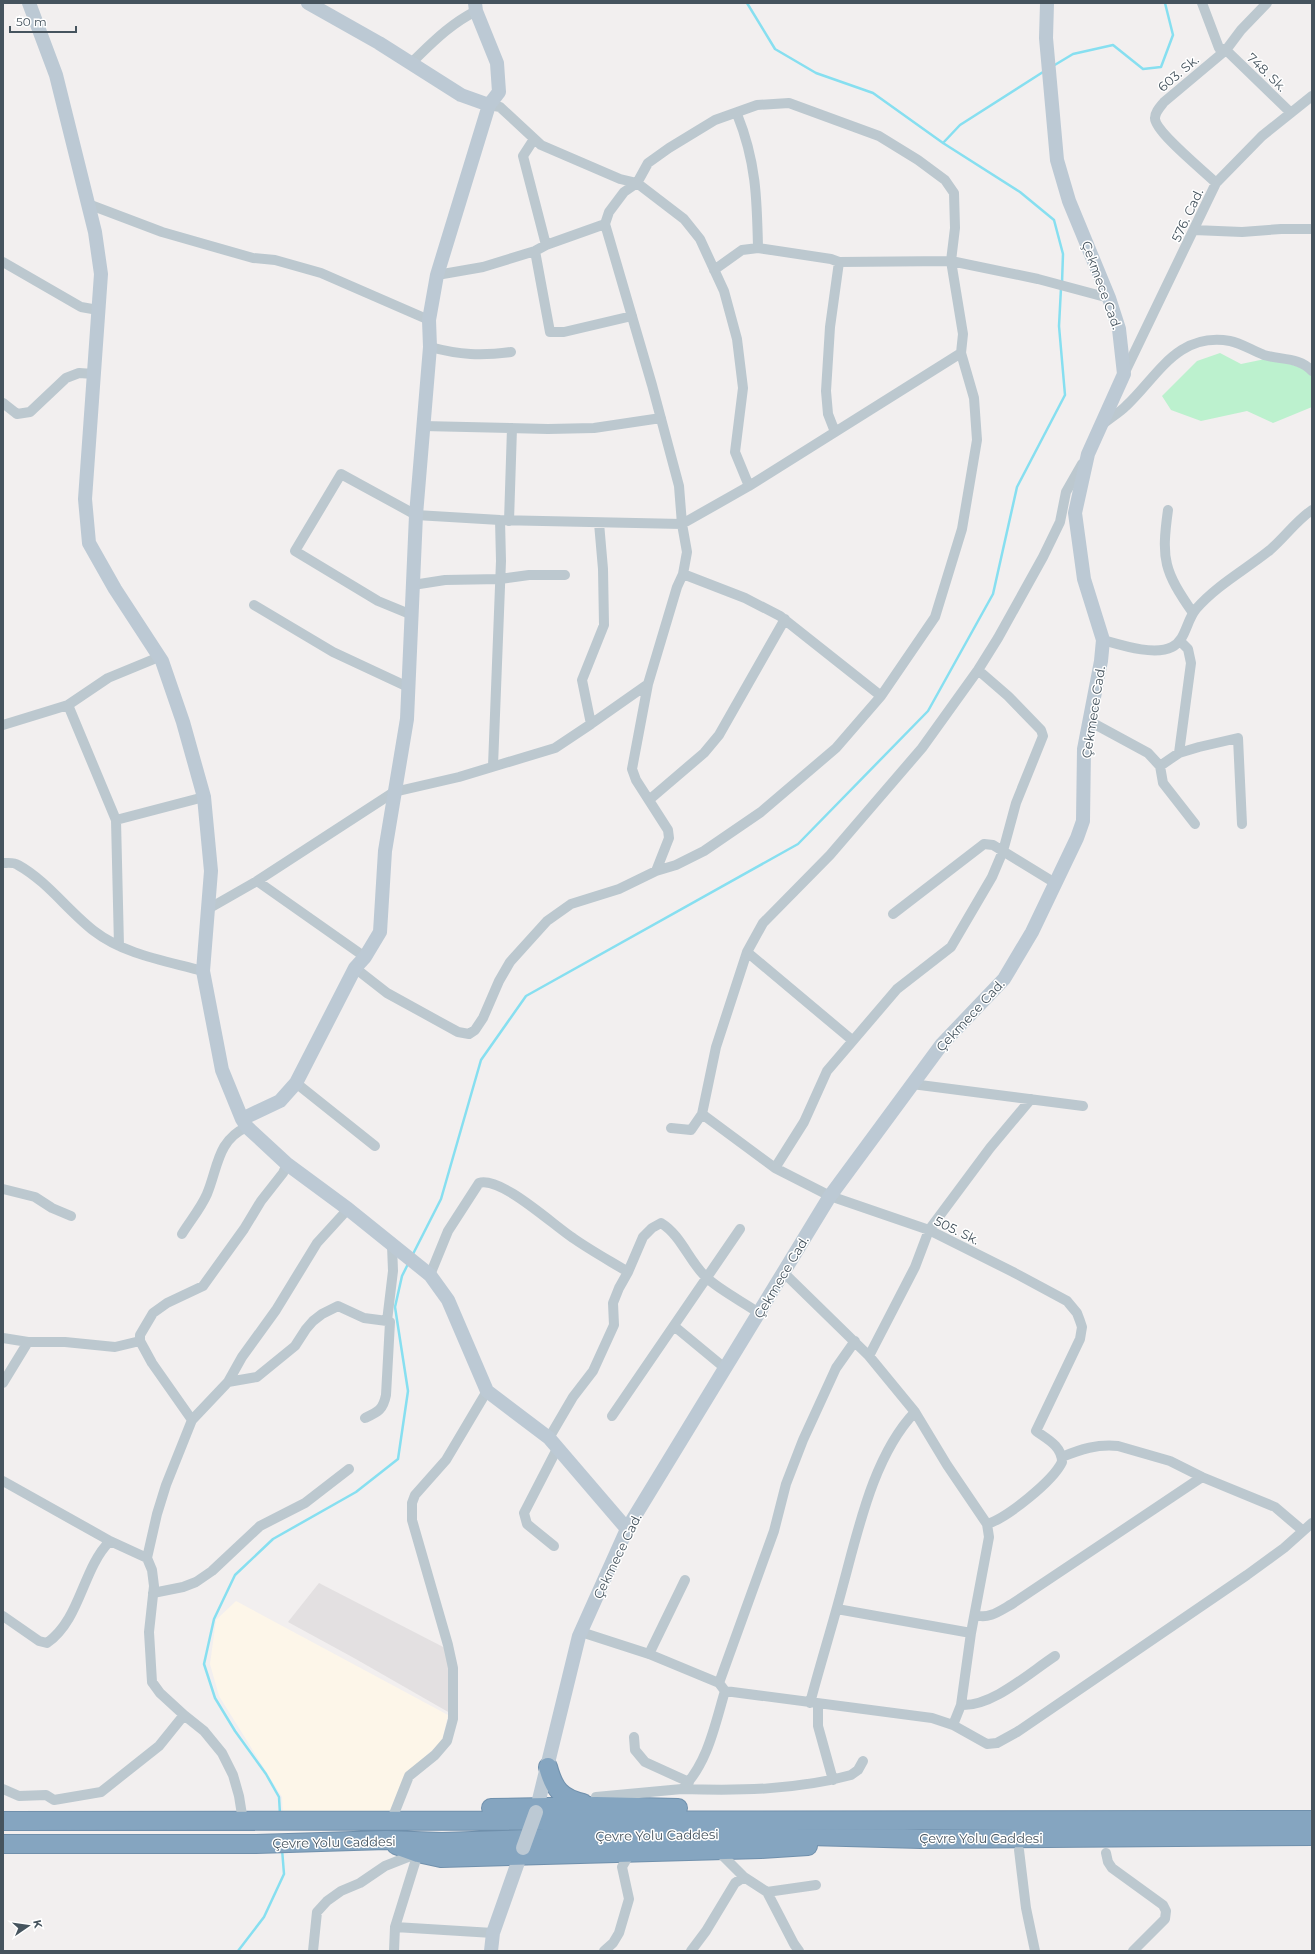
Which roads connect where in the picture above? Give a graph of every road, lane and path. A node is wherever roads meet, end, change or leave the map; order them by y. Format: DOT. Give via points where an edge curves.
graph roads {
  1 [pos="30,3"];
  2 [pos="308,3"];
  3 [pos="1048,3"];
  4 [pos="1202,3"];
  5 [pos="1267,3"];
  6 [pos="475,7"];
  7 [pos="1226,50"];
  8 [pos="411,63"];
  9 [pos="1312,96"];
  10 [pos="489,105"];
  11 [pos="1290,112"];
  12 [pos="737,114"];
  13 [pos="534,139"];
  14 [pos="637,183"];
  15 [pos="1216,183"];
  16 [pos="88,204"];
  17 [pos="605,224"];
  18 [pos="1312,229"];
  19 [pos="1194,230"];
  20 [pos="546,245"];
  21 [pos="758,248"];
  22 [pos="535,251"];
  23 [pos="3,262"];
  24 [pos="839,262"];
  25 [pos="951,262"];
  26 [pos="714,270"];
  27 [pos="437,275"];
  28 [pos="1109,298"];
  29 [pos="98,310"];
  30 [pos="632,316"];
  31 [pos="429,320"];
  32 [pos="430,347"];
  33 [pos="511,352"];
  34 [pos="961,353"];
  35 [pos="1311,369"];
  36 [pos="94,374"];
  37 [pos="1124,374"];
  38 [pos="3,404"];
  39 [pos="661,418"];
  40 [pos="1102,425"];
  41 [pos="423,426"];
  42 [pos="512,428"];
  43 [pos="835,432"];
  44 [pos="1088,454"];
  45 [pos="749,486"];
  46 [pos="1168,510"];
  47 [pos="1312,510"];
  48 [pos="416,515"];
  49 [pos="504,521"];
  50 [pos="599,523"];
  51 [pos="682,524"];
  52 [pos="683,574"];
  53 [pos="565,575"];
  54 [pos="500,579"];
  55 [pos="413,585"];
  56 [pos="254,605"];
  57 [pos="1193,613"];
  58 [pos="412,615"];
  59 [pos="785,620"];
  60 [pos="1103,640"];
  61 [pos="1180,641"];
  62 [pos="159,656"];
  63 [pos="978,670"];
  64 [pos="648,684"];
  65 [pos="408,687"];
  66 [pos="881,696"];
  67 [pos="68,705"];
  68 [pos="1089,721"];
  69 [pos="591,724"];
  70 [pos="3,725"];
  71 [pos="1179,753"];
  72 [pos="493,766"];
  73 [pos="1160,766"];
  74 [pos="394,792"];
  75 [pos="204,797"];
  76 [pos="649,800"];
  77 [pos="116,820"];
  78 [pos="1195,824"];
  79 [pos="1242,824"];
  80 [pos="1003,851"];
  81 [pos="3,863"];
  82 [pos="656,872"];
  83 [pos="257,881"];
  84 [pos="1055,883"];
  85 [pos="208,909"];
  86 [pos="893,914"];
  87 [pos="118,946"];
  88 [pos="747,952"];
  89 [pos="365,957"];
  90 [pos="355,968"];
  91 [pos="203,971"];
  92 [pos="852,1040"];
  93 [pos="296,1083"];
  94 [pos="912,1084"];
  95 [pos="1031,1099"];
  96 [pos="1083,1106"];
  97 [pos="702,1114"];
  98 [pos="244,1123"];
  99 [pos="671,1128"];
  100 [pos="375,1146"];
  101 [pos="288,1164"];
  102 [pos="775,1168"];
  103 [pos="3,1189"];
  104 [pos="830,1196"];
  105 [pos="348,1209"];
  106 [pos="71,1216"];
  107 [pos="740,1230"];
  108 [pos="929,1230"];
  109 [pos="182,1234"];
  110 [pos="392,1245"];
  111 [pos="628,1272"];
  112 [pos="784,1273"];
  113 [pos="430,1275"];
  114 [pos="707,1278"];
  115 [pos="759,1313"];
  116 [pos="387,1321"];
  117 [pos="674,1326"];
  118 [pos="3,1338"];
  119 [pos="140,1341"];
  120 [pos="855,1341"];
  121 [pos="28,1342"];
  122 [pos="869,1356"];
  123 [pos="726,1369"];
  124 [pos="228,1382"];
  125 [pos="3,1383"];
  126 [pos="487,1391"];
  127 [pos="915,1412"];
  128 [pos="612,1416"];
  129 [pos="365,1418"];
  130 [pos="192,1420"];
  131 [pos="553,1443"];
  132 [pos="1062,1457"];
  133 [pos="349,1469"];
  134 [pos="1202,1477"];
  135 [pos="3,1481"];
  136 [pos="1312,1522"];
  137 [pos="987,1524"];
  138 [pos="627,1529"];
  139 [pos="1302,1530"];
  140 [pos="110,1541"];
  141 [pos="554,1546"];
  142 [pos="147,1558"];
  143 [pos="685,1580"];
  144 [pos="153,1593"];
  145 [pos="837,1609"];
  146 [pos="976,1615"];
  147 [pos="3,1616"];
  148 [pos="581,1632"];
  149 [pos="971,1633"];
  150 [pos="649,1654"];
  151 [pos="1055,1656"];
  152 [pos="722,1687"];
  153 [pos="814,1703"];
  154 [pos="961,1705"];
  155 [pos="184,1715"];
  156 [pos="953,1725"];
  157 [pos="634,1736"];
  158 [pos="863,1761"];
  159 [pos="548,1767"];
  160 [pos="833,1780"];
  161 [pos="686,1785"];
  162 [pos="3,1789"];
  163 [pos="596,1806"];
  164 [pos="537,1809"];
  165 [pos="387,1819"];
  166 [pos="1312,1820"];
  167 [pos="3,1821"];
  168 [pos="252,1821"];
  169 [pos="896,1821"];
  170 [pos="1312,1836"];
  171 [pos="921,1839"];
  172 [pos="386,1840"];
  173 [pos="3,1844"];
  174 [pos="717,1850"];
  175 [pos="1019,1850"];
  176 [pos="521,1852"];
  177 [pos="630,1853"];
  178 [pos="1106,1853"];
  179 [pos="418,1854"];
  180 [pos="744,1878"];
  181 [pos="816,1885"];
  182 [pos="767,1892"];
  183 [pos="395,1927"];
  184 [pos="493,1933"];
  185 [pos="313,1951"];
  186 [pos="394,1951"];
  187 [pos="491,1951"];
  188 [pos="604,1951"];
  189 [pos="692,1951"];
  190 [pos="799,1951"];
  191 [pos="1035,1951"];
  192 [pos="1133,1951"];
  1 -- 16 [label="street" via="56,74"];
  2 -- 8 [label="street"];
  3 -- 28 [label="street, Çekmece Cad." via="1046,38 1057,160 1069,201"];
  4 -- 7 [label="street, 748. Sk." via="1219,48"];
  5 -- 7 [label="street, 603. Sk."];
  6 -- 8 [label="street"];
  6 -- 10 [label="street" via="497,63 499,92"];
  7 -- 11 [label="street, 748. Sk."];
  7 -- 15 [label="street, 603. Sk." via="1164,102 1157,110 1155,118 1157,126 1170,141"];
  8 -- 10 [label="street" via="461,95"];
  9 -- 11 [label="street, 576. Cad."];
  10 -- 13 [label="street" via="500,107"];
  10 -- 27 [label="street"];
  11 -- 15 [label="street, 576. Cad." via="1262,136"];
  12 -- 14 [label="street" via="715,120 669,148 648,164"];
  12 -- 21 [label="street" via="748,141 757,192"];
  12 -- 25 [label="street" via="758,105 789,103 879,136 918,160 945,180 954,193 955,228"];
  13 -- 14 [label="street" via="541,145 620,179"];
  13 -- 20 [label="street" via="523,156"];
  14 -- 17 [label="street" via="624,192 609,212"];
  14 -- 26 [label="street" via="684,219 700,240"];
  15 -- 19 [label="street, 576. Cad."];
  16 -- 29 [label="street" via="101,274"];
  16 -- 31 [label="street" via="162,232 253,258 276,260 321,272"];
  17 -- 20 [label="street"];
  17 -- 30 [label="street"];
  18 -- 19 [label="street" via="1242,232"];
  19 -- 37 [label="street, 576. Cad."];
  20 -- 22 [label="street"];
  21 -- 24 [label="street"];
  21 -- 26 [label="street" via="742,250"];
  22 -- 27 [label="street" via="483,267"];
  22 -- 30 [label="street" via="550,332 564,332"];
  23 -- 29 [label="street" via="81,306"];
  24 -- 25 [label="street"];
  24 -- 43 [label="street" via="830,327 826,391 828,414"];
  25 -- 28 [label="street" via="1038,279"];
  25 -- 34 [label="street" via="963,334"];
  26 -- 45 [label="street" via="724,290 737,339 743,388 735,452"];
  27 -- 31 [label="street"];
  28 -- 37 [label="street, Çekmece Cad." via="1119,329"];
  29 -- 36 [label="street"];
  30 -- 39 [label="street"];
  31 -- 32 [label="street"];
  32 -- 33 [label="street" via="486,356"];
  32 -- 41 [label="street"];
  34 -- 43 [label="street"];
  34 -- 66 [label="street" via="974,398 977,440 962,529 935,617"];
  35 -- 40 [label="street" via="1300,363 1265,355 1230,341 1209,340 1184,349 1165,362 1126,406"];
  36 -- 38 [label="street" via="79,373 66,378 30,412 17,414"];
  36 -- 62 [label="street" via="85,499 89,543 115,589"];
  37 -- 40 [label="street, Çekmece Cad."];
  39 -- 42 [label="street" via="594,428"];
  39 -- 51 [label="street" via="679,486"];
  40 -- 44 [label="street, Çekmece Cad."];
  41 -- 42 [label="street"];
  41 -- 48 [label="street"];
  42 -- 49 [label="street"];
  43 -- 45 [label="street"];
  44 -- 60 [label="street, Çekmece Cad." via="1075,513 1084,579"];
  44 -- 63 [label="street" via="1066,492 1060,522 1043,557"];
  45 -- 51 [label="street"];
  46 -- 57 [label="street" via="1165,563 1175,587"];
  47 -- 57 [label="street" via="1270,550 1223,583"];
  48 -- 49 [label="street"];
  48 -- 55 [label="street"];
  48 -- 58 [label="street" via="340,474 295,551 378,601"];
  49 -- 50 [label="street"];
  49 -- 54 [label="street"];
  50 -- 51 [label="street"];
  50 -- 69 [label="street" via="604,625 582,680"];
  51 -- 52 [label="street" via="687,552"];
  52 -- 59 [label="street" via="745,598"];
  52 -- 64 [label="street"];
  53 -- 54 [label="street" via="529,575"];
  54 -- 55 [label="street" via="445,580"];
  54 -- 72 [label="street"];
  55 -- 58 [label="street"];
  56 -- 65 [label="street" via="334,652"];
  57 -- 61 [label="street"];
  58 -- 65 [label="street"];
  59 -- 66 [label="street"];
  59 -- 76 [label="street" via="719,735 704,753"];
  60 -- 61 [label="street" via="1142,650 1171,648"];
  60 -- 68 [label="street, Çekmece Cad."];
  61 -- 71 [label="street" via="1188,649 1191,663"];
  62 -- 67 [label="street" via="108,678"];
  62 -- 75 [label="street" via="183,722"];
  63 -- 80 [label="street" via="1041,730 1042,736 1016,803"];
  63 -- 88 [label="street" via="922,748 830,856 763,923"];
  64 -- 69 [label="street"];
  64 -- 76 [label="street" via="632,769"];
  65 -- 74 [label="street" via="408,719"];
  66 -- 82 [label="street" via="836,748 760,812 704,851"];
  67 -- 70 [label="street"];
  67 -- 77 [label="street"];
  68 -- 73 [label="street" via="1148,753"];
  68 -- 84 [label="street, Çekmece Cad." via="1084,749 1083,821"];
  69 -- 72 [label="street" via="555,748"];
  71 -- 73 [label="street"];
  71 -- 79 [label="street" via="1238,738"];
  72 -- 74 [label="street" via="459,777"];
  73 -- 78 [label="street" via="1163,783"];
  74 -- 83 [label="street"];
  74 -- 89 [label="street" via="385,851 380,932"];
  75 -- 77 [label="street"];
  75 -- 85 [label="street" via="211,871"];
  76 -- 82 [label="street" via="668,830 669,838"];
  77 -- 87 [label="street"];
  80 -- 84 [label="street"];
  80 -- 86 [label="street" via="993,845 984,844"];
  80 -- 92 [label="street" via="992,877 951,947 897,989"];
  81 -- 87 [label="street" via="17,863 71,912"];
  82 -- 90 [label="street" via="619,889 571,904 546,921 510,962 483,1018 476,1030 469,1034 458,1032 387,992"];
  83 -- 85 [label="street"];
  83 -- 89 [label="street"];
  84 -- 94 [label="street, Çekmece Cad." via="1032,932 1004,979 942,1044"];
  85 -- 91 [label="street"];
  87 -- 91 [label="street"];
  88 -- 92 [label="street"];
  88 -- 97 [label="street" via="716,1046"];
  89 -- 90 [label="street"];
  90 -- 93 [label="street"];
  91 -- 98 [label="street" via="222,1070"];
  92 -- 102 [label="street" via="827,1071 804,1122"];
  93 -- 98 [label="street" via="280,1101"];
  93 -- 100 [label="street"];
  94 -- 95 [label="street"];
  94 -- 104 [label="street, Çekmece Cad."];
  95 -- 96 [label="street"];
  95 -- 108 [label="street" via="990,1148"];
  97 -- 99 [label="street" via="691,1130"];
  97 -- 102 [label="street, 505. Sk."];
  98 -- 101 [label="street"];
  98 -- 109 [label="street" via="224,1146 207,1194"];
  101 -- 105 [label="street"];
  101 -- 119 [label="street" via="203,1286 167,1303 153,1313 140,1335"];
  102 -- 104 [label="street, 505. Sk."];
  103 -- 106 [label="street" via="35,1198"];
  104 -- 108 [label="street, 505. Sk."];
  104 -- 112 [label="street, Çekmece Cad."];
  105 -- 110 [label="street"];
  105 -- 124 [label="street" via="317,1243"];
  107 -- 114 [label="street"];
  108 -- 122 [label="street" via="914,1267"];
  108 -- 132 [label="street, 505. Sk." via="1067,1301 1077,1313 1082,1327 1080,1338 1036,1431 1054,1444"];
  110 -- 113 [label="street"];
  110 -- 116 [label="street" via="393,1271"];
  111 -- 113 [label="street" via="572,1238 513,1194 484,1181 479,1183 448,1232"];
  111 -- 114 [label="street" via="643,1237 662,1223 670,1228 691,1260"];
  111 -- 131 [label="street" via="613,1303 614,1325 593,1371 573,1397"];
  112 -- 115 [label="street, Çekmece Cad."];
  112 -- 120 [label="street"];
  113 -- 126 [label="street" via="448,1300"];
  114 -- 115 [label="street"];
  114 -- 117 [label="street"];
  115 -- 123 [label="street, Çekmece Cad."];
  116 -- 124 [label="street" via="364,1318 338,1306 314,1321 295,1346 257,1378"];
  116 -- 129 [label="street" via="390,1322 384,1406"];
  117 -- 123 [label="street"];
  117 -- 128 [label="street"];
  118 -- 121 [label="street"];
  119 -- 121 [label="street" via="115,1347 65,1342"];
  119 -- 130 [label="street" via="152,1363"];
  120 -- 122 [label="street"];
  120 -- 152 [label="street" via="836,1368 819,1402 786,1484 774,1531"];
  121 -- 125 [label="street"];
  122 -- 127 [label="street"];
  123 -- 138 [label="street, Çekmece Cad."];
  124 -- 130 [label="street"];
  126 -- 131 [label="street"];
  126 -- 165 [label="street" via="446,1460 415,1495 412,1503 412,1520 450,1652 454,1690 453,1719 447,1742 409,1776"];
  127 -- 137 [label="street"];
  127 -- 145 [label="street" via="898,1432 881,1464 860,1524"];
  130 -- 142 [label="street" via="166,1485"];
  131 -- 138 [label="street"];
  131 -- 141 [label="street" via="524,1513 527,1524"];
  132 -- 134 [label="street" via="1091,1446 1118,1446 1170,1461"];
  132 -- 137 [label="street" via="1059,1468 1046,1482 1005,1516"];
  133 -- 144 [label="street" via="305,1503 260,1526 212,1571 196,1582"];
  134 -- 139 [label="street" via="1276,1507"];
  134 -- 146 [label="street" via="1012,1604 989,1616"];
  135 -- 140 [label="street"];
  136 -- 139 [label="street"];
  137 -- 146 [label="street" via="989,1537"];
  138 -- 148 [label="street, Çekmece Cad."];
  139 -- 156 [label="street" via="1284,1548 1247,1575 1006,1739 987,1744"];
  140 -- 142 [label="street"];
  140 -- 147 [label="street" via="102,1550 59,1634 47,1643 39,1641"];
  142 -- 144 [label="street" via="152,1570"];
  143 -- 150 [label="street"];
  144 -- 155 [label="street" via="150,1632 152,1682"];
  145 -- 149 [label="street"];
  145 -- 153 [label="street" via="822,1656"];
  146 -- 149 [label="street"];
  148 -- 150 [label="street"];
  148 -- 159 [label="street, Çekmece Cad."];
  149 -- 154 [label="street"];
  150 -- 152 [label="street"];
  151 -- 154 [label="street" via="989,1701 974,1706"];
  152 -- 153 [label="street"];
  152 -- 161 [label="street" via="701,1764"];
  153 -- 156 [label="street" via="932,1718"];
  153 -- 160 [label="street"];
  154 -- 156 [label="street"];
  155 -- 162 [label="street" via="159,1746 101,1792 54,1800 46,1795 19,1796"];
  155 -- 168 [label="street" via="204,1731 222,1753"];
  157 -- 161 [label="street" via="635,1750 645,1762"];
  158 -- 160 [label="street" via="858,1770 851,1775"];
  159 -- 163 [label="highway" via="552,1781 560,1793 575,1801"];
  159 -- 164 [label="street, Çekmece Cad."];
  160 -- 161 [label="street" via="792,1787 730,1791"];
  161 -- 163 [label="street" via="596,1797"];
  163 -- 164 [label="highway"];
  163 -- 169 [label="highway" via="753,1810"];
  164 -- 165 [label="highway" via="434,1810"];
  164 -- 176 [label="street, Çekmece Cad., bridge"];
  165 -- 168 [label="highway, Çevre Yolu Caddesi"];
  165 -- 169 [label="highway, Çevre Yolu Caddesi"];
  166 -- 169 [label="highway, Çevre Yolu Caddesi"];
  167 -- 168 [label="highway, Çevre Yolu Caddesi"];
  170 -- 171 [label="highway, Çevre Yolu Caddesi"];
  171 -- 172 [label="highway, Çevre Yolu Caddesi" via="703,1833 442,1842"];
  171 -- 174 [label="highway" via="761,1850"];
  172 -- 173 [label="highway, Çevre Yolu Caddesi" via="256,1844"];
  172 -- 179 [label="highway"];
  174 -- 177 [label="highway"];
  174 -- 180 [label="street"];
  175 -- 191 [label="street" via="1026,1908"];
  176 -- 177 [label="highway"];
  176 -- 179 [label="highway" via="440,1858"];
  176 -- 184 [label="street, Çekmece Cad."];
  177 -- 188 [label="street" via="622,1867 629,1899 619,1933"];
  178 -- 192 [label="street" via="1112,1868 1163,1905 1166,1912 1165,1919"];
  179 -- 183 [label="street"];
  179 -- 185 [label="street" via="385,1866 326,1901 317,1912"];
  180 -- 182 [label="street"];
  180 -- 189 [label="street" via="735,1884"];
  181 -- 182 [label="street"];
  182 -- 190 [label="street"];
  183 -- 184 [label="street"];
  183 -- 186 [label="street"];
  184 -- 187 [label="street, Çekmece Cad."];
}
